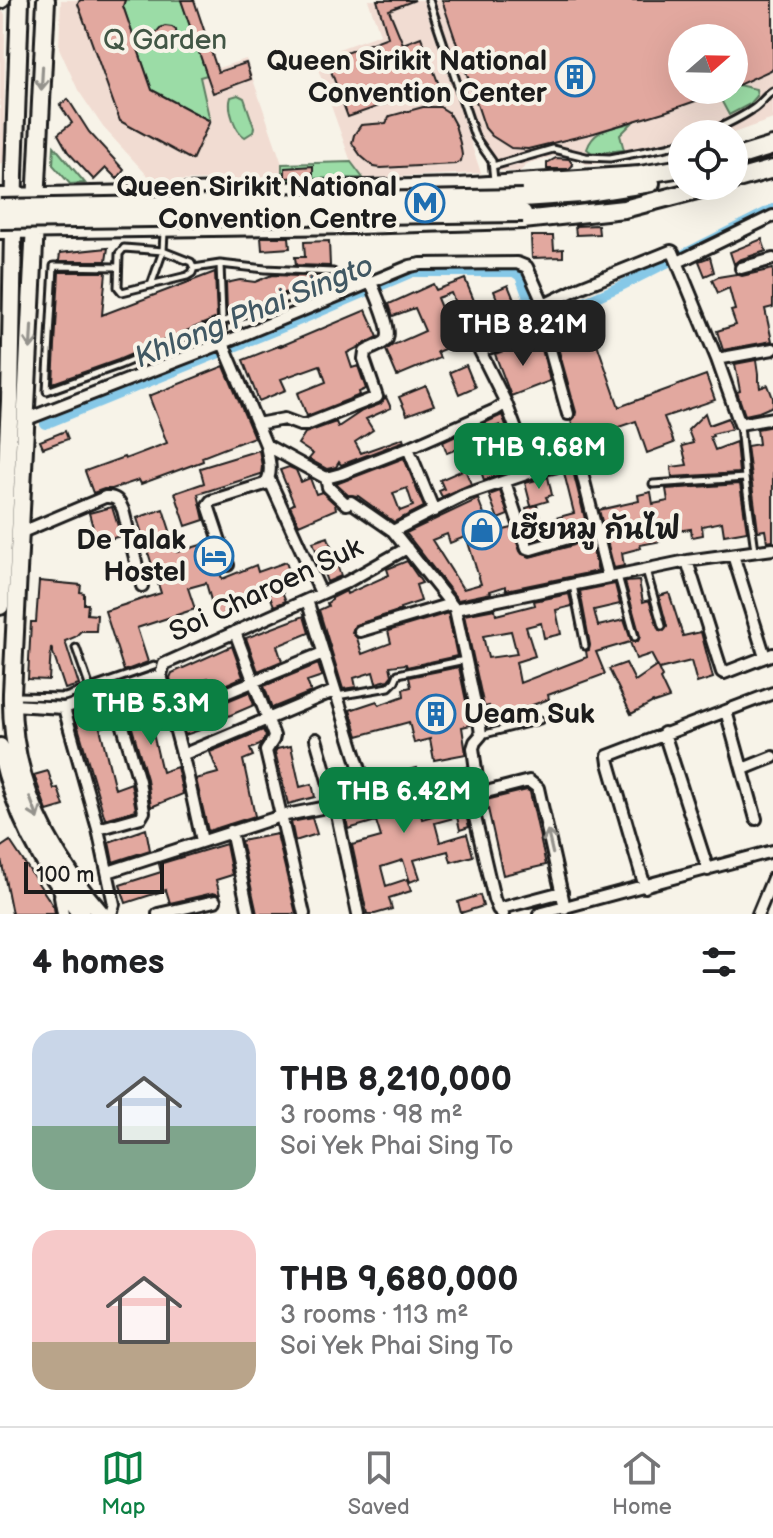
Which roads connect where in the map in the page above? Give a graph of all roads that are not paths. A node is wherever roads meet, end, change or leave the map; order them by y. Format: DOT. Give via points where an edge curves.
graph roads {
  1 [pos="20,0"];
  2 [pos="46,0"];
  3 [pos="429,0"];
  4 [pos="773,91"];
  5 [pos="734,120"];
  6 [pos="773,146"];
  7 [pos="668,147"];
  8 [pos="748,154"];
  9 [pos="37,163"];
  10 [pos="493,166"];
  11 [pos="773,169"];
  12 [pos="668,170"];
  13 [pos="14,174"];
  14 [pos="748,176"];
  15 [pos="668,178"];
  16 [pos="494,185"];
  17 [pos="0,186"];
  18 [pos="668,190"];
  19 [pos="266,192"];
  20 [pos="66,196"];
  21 [pos="7,197"];
  22 [pos="37,197"];
  23 [pos="668,198"];
  24 [pos="523,206"];
  25 [pos="0,208"];
  26 [pos="773,216"];
  27 [pos="269,225"];
  28 [pos="4,226"];
  29 [pos="164,227"];
  30 [pos="71,228"];
  31 [pos="36,229"];
  32 [pos="0,246"];
  33 [pos="163,251"];
  34 [pos="676,257"];
  35 [pos="14,259"];
  36 [pos="773,259"];
  37 [pos="35,260"];
  38 [pos="220,264"];
  39 [pos="118,267"];
  40 [pos="194,268"];
  41 [pos="741,268"];
  42 [pos="372,284"];
  43 [pos="150,285"];
  44 [pos="544,308"];
  45 [pos="222,322"];
  46 [pos="544,326"];
  47 [pos="773,349"];
  48 [pos="226,350"];
  49 [pos="717,359"];
  50 [pos="5,400"];
  51 [pos="506,403"];
  52 [pos="568,414"];
  53 [pos="773,418"];
  54 [pos="27,419"];
  55 [pos="257,424"];
  56 [pos="740,424"];
  57 [pos="266,445"];
  58 [pos="408,448"];
  59 [pos="608,452"];
  60 [pos="579,461"];
  61 [pos="532,472"];
  62 [pos="326,478"];
  63 [pos="745,478"];
  64 [pos="269,479"];
  65 [pos="505,482"];
  66 [pos="653,484"];
  67 [pos="434,511"];
  68 [pos="393,531"];
  69 [pos="20,533"];
  70 [pos="572,537"];
  71 [pos="407,548"];
  72 [pos="773,549"];
  73 [pos="755,552"];
  74 [pos="733,555"];
  75 [pos="687,561"];
  76 [pos="228,565"];
  77 [pos="646,569"];
  78 [pos="613,576"];
  79 [pos="573,585"];
  80 [pos="142,586"];
  81 [pos="321,593"];
  82 [pos="307,600"];
  83 [pos="0,606"];
  84 [pos="453,607"];
  85 [pos="662,626"];
  86 [pos="360,631"];
  87 [pos="235,632"];
  88 [pos="635,637"];
  89 [pos="585,646"];
  90 [pos="76,648"];
  91 [pos="323,653"];
  92 [pos="769,656"];
  93 [pos="466,660"];
  94 [pos="157,670"];
  95 [pos="254,682"];
  96 [pos="90,688"];
  97 [pos="113,692"];
  98 [pos="335,693"];
  99 [pos="773,693"];
  100 [pos="12,700"];
  101 [pos="64,708"];
  102 [pos="726,711"];
  103 [pos="172,715"];
  104 [pos="268,718"];
  105 [pos="540,720"];
  106 [pos="664,733"];
  107 [pos="481,735"];
  108 [pos="316,739"];
  109 [pos="0,747"];
  110 [pos="182,755"];
  111 [pos="773,757"];
  112 [pos="743,769"];
  113 [pos="479,793"];
  114 [pos="335,805"];
  115 [pos="281,816"];
  116 [pos="756,819"];
  117 [pos="98,829"];
  118 [pos="231,831"];
  119 [pos="202,841"];
  120 [pos="773,851"];
  121 [pos="708,870"];
  122 [pos="108,872"];
  123 [pos="773,878"];
  124 [pos="645,887"];
  125 [pos="61,889"];
  126 [pos="562,892"];
  127 [pos="215,901"];
  128 [pos="565,908"];
  129 [pos="193,910"];
  130 [pos="501,911"];
  131 [pos="164,913"];
  132 [pos="63,914"];
  133 [pos="81,914"];
  134 [pos="101,914"];
  135 [pos="111,914"];
  136 [pos="249,914"];
  137 [pos="304,914"];
  138 [pos="358,914"];
  139 [pos="539,914"];
  140 [pos="758,914"];
  1 -- 13 [label="main road"];
  2 -- 9 [label="main road, one-way"];
  3 -- 10 [label="lane" via="471,127"];
  4 -- 5 [label="lane"];
  6 -- 8 [label="main road"];
  7 -- 10 [label="lane" via="610,158 553,149"];
  9 -- 20 [label="main road"];
  9 -- 22 [label="main road"];
  10 -- 16 [label="lane"];
  11 -- 14 [label="main road"];
  12 -- 16 [label="main road"];
  13 -- 17 [label="main road"];
  13 -- 21 [label="main road"];
  15 -- 24 [label="main road"];
  16 -- 19 [label="main road"];
  18 -- 24 [label="main road" via="584,206"];
  19 -- 20 [label="main road"];
  19 -- 27 [label="main road" via="254,205 258,221"];
  20 -- 22 [label="main road"];
  21 -- 22 [label="main road"];
  21 -- 28 [label="main road"];
  22 -- 31 [label="main road"];
  23 -- 27 [label="main road" via="554,218"];
  24 -- 25 [label="main road, bridge"];
  24 -- 28 [label="main road, bridge"];
  26 -- 34 [label="street"];
  27 -- 29 [label="main road"];
  28 -- 31 [label="main road"];
  28 -- 35 [label="main road"];
  29 -- 30 [label="main road"];
  29 -- 33 [label="lane"];
  30 -- 31 [label="main road"];
  30 -- 37 [label="main road"];
  31 -- 37 [label="main road"];
  32 -- 35 [label="main road"];
  33 -- 39 [label="lane" via="124,248"];
  33 -- 40 [label="lane"];
  33 -- 43 [label="lane"];
  34 -- 44 [label="street" via="671,251 581,287"];
  34 -- 49 [label="street"];
  35 -- 50 [label="main road"];
  36 -- 41 [label="street"];
  37 -- 54 [label="main road, one-way"];
  38 -- 40 [label="lane"];
  38 -- 45 [label="lane"];
  38 -- 45 [label="lane" via="333,272 337,280"];
  39 -- 43 [label="lane" via="122,292"];
  39 -- 45 [label="lane" via="54,266 47,391"];
  40 -- 43 [label="lane" via="187,276"];
  42 -- 44 [label="street" via="421,264 517,263 527,267"];
  42 -- 48 [label="street"];
  42 -- 55 [label="street" via="387,339 365,352 377,397 306,425 284,419"];
  44 -- 46 [label="street"];
  45 -- 48 [label="lane"];
  46 -- 51 [label="street" via="480,351"];
  46 -- 52 [label="street"];
  47 -- 49 [label="street"];
  48 -- 54 [label="street"];
  48 -- 55 [label="street"];
  49 -- 56 [label="street"];
  50 -- 83 [label="main road"];
  51 -- 58 [label="street"];
  51 -- 61 [label="street"];
  53 -- 56 [label="street"];
  54 -- 69 [label="main road"];
  55 -- 57 [label="street"];
  56 -- 63 [label="lane"];
  57 -- 62 [label="street"];
  57 -- 64 [label="street"];
  58 -- 62 [label="street"];
  58 -- 67 [label="street"];
  59 -- 60 [label="lane"];
  60 -- 61 [label="street"];
  60 -- 78 [label="street"];
  61 -- 65 [label="street"];
  62 -- 68 [label="street" via="346,504 351,502"];
  63 -- 66 [label="lane"];
  63 -- 73 [label="lane"];
  64 -- 76 [label="street" via="208,505"];
  64 -- 81 [label="street"];
  65 -- 67 [label="street"];
  65 -- 70 [label="street" via="527,548"];
  67 -- 68 [label="street"];
  68 -- 71 [label="street"];
  69 -- 80 [label="street" via="110,496 123,510"];
  69 -- 100 [label="main road"];
  71 -- 81 [label="street, Soi Charoen Suk"];
  71 -- 84 [label="street"];
  72 -- 73 [label="street"];
  73 -- 74 [label="street"];
  74 -- 75 [label="street"];
  74 -- 92 [label="street"];
  75 -- 77 [label="street"];
  75 -- 92 [label="street" via="722,672"];
  77 -- 78 [label="street"];
  77 -- 85 [label="lane"];
  78 -- 79 [label="street"];
  78 -- 88 [label="lane"];
  79 -- 84 [label="street"];
  79 -- 89 [label="lane"];
  81 -- 82 [label="street, Soi Charoen Suk"];
  82 -- 87 [label="street, Soi Charoen Suk"];
  82 -- 91 [label="street"];
  84 -- 86 [label="street"];
  84 -- 93 [label="street"];
  87 -- 94 [label="street, Soi Charoen Suk"];
  87 -- 95 [label="street"];
  90 -- 96 [label="lane"];
  91 -- 95 [label="street"];
  91 -- 98 [label="street"];
  93 -- 98 [label="lane" via="398,674 389,687"];
  93 -- 107 [label="street"];
  94 -- 96 [label="lane"];
  94 -- 97 [label="street, Soi Charoen Suk"];
  94 -- 103 [label="street"];
  95 -- 103 [label="street"];
  95 -- 104 [label="street"];
  96 -- 100 [label="lane" via="65,697"];
  97 -- 101 [label="street, Soi Charoen Suk"];
  97 -- 117 [label="street" via="144,812"];
  98 -- 104 [label="street"];
  98 -- 114 [label="street" via="367,792 362,800"];
  99 -- 102 [label="street"];
  100 -- 101 [label="street, Soi Charoen Suk"];
  100 -- 134 [label="main road, one-way" via="18,759 44,834"];
  101 -- 117 [label="street"];
  102 -- 106 [label="street"];
  102 -- 112 [label="street"];
  103 -- 110 [label="street"];
  104 -- 110 [label="street"];
  104 -- 115 [label="street" via="274,736 266,751"];
  105 -- 107 [label="lane"];
  106 -- 121 [label="street"];
  106 -- 124 [label="street" via="608,756"];
  107 -- 113 [label="street" via="473,748"];
  108 -- 114 [label="street"];
  109 -- 125 [label="main road" via="21,815"];
  110 -- 119 [label="street"];
  111 -- 112 [label="street"];
  112 -- 116 [label="street"];
  126 -- 113 [label="street, one-way" via="538,788 529,781"];
  113 -- 130 [label="street" via="470,796"];
  114 -- 115 [label="street"];
  114 -- 138 [label="street"];
  115 -- 118 [label="street"];
  115 -- 137 [label="street"];
  117 -- 122 [label="street"];
  118 -- 119 [label="street"];
  118 -- 136 [label="street"];
  119 -- 122 [label="street"];
  120 -- 121 [label="street"];
  121 -- 124 [label="street"];
  122 -- 135 [label="street"];
  123 -- 140 [label="street"];
  124 -- 128 [label="street"];
  125 -- 132 [label="street"];
  125 -- 133 [label="main road"];
  126 -- 128 [label="street"];
  126 -- 130 [label="street"];
  127 -- 129 [label="street"];
  128 -- 139 [label="street"];
  129 -- 131 [label="street"];
}
